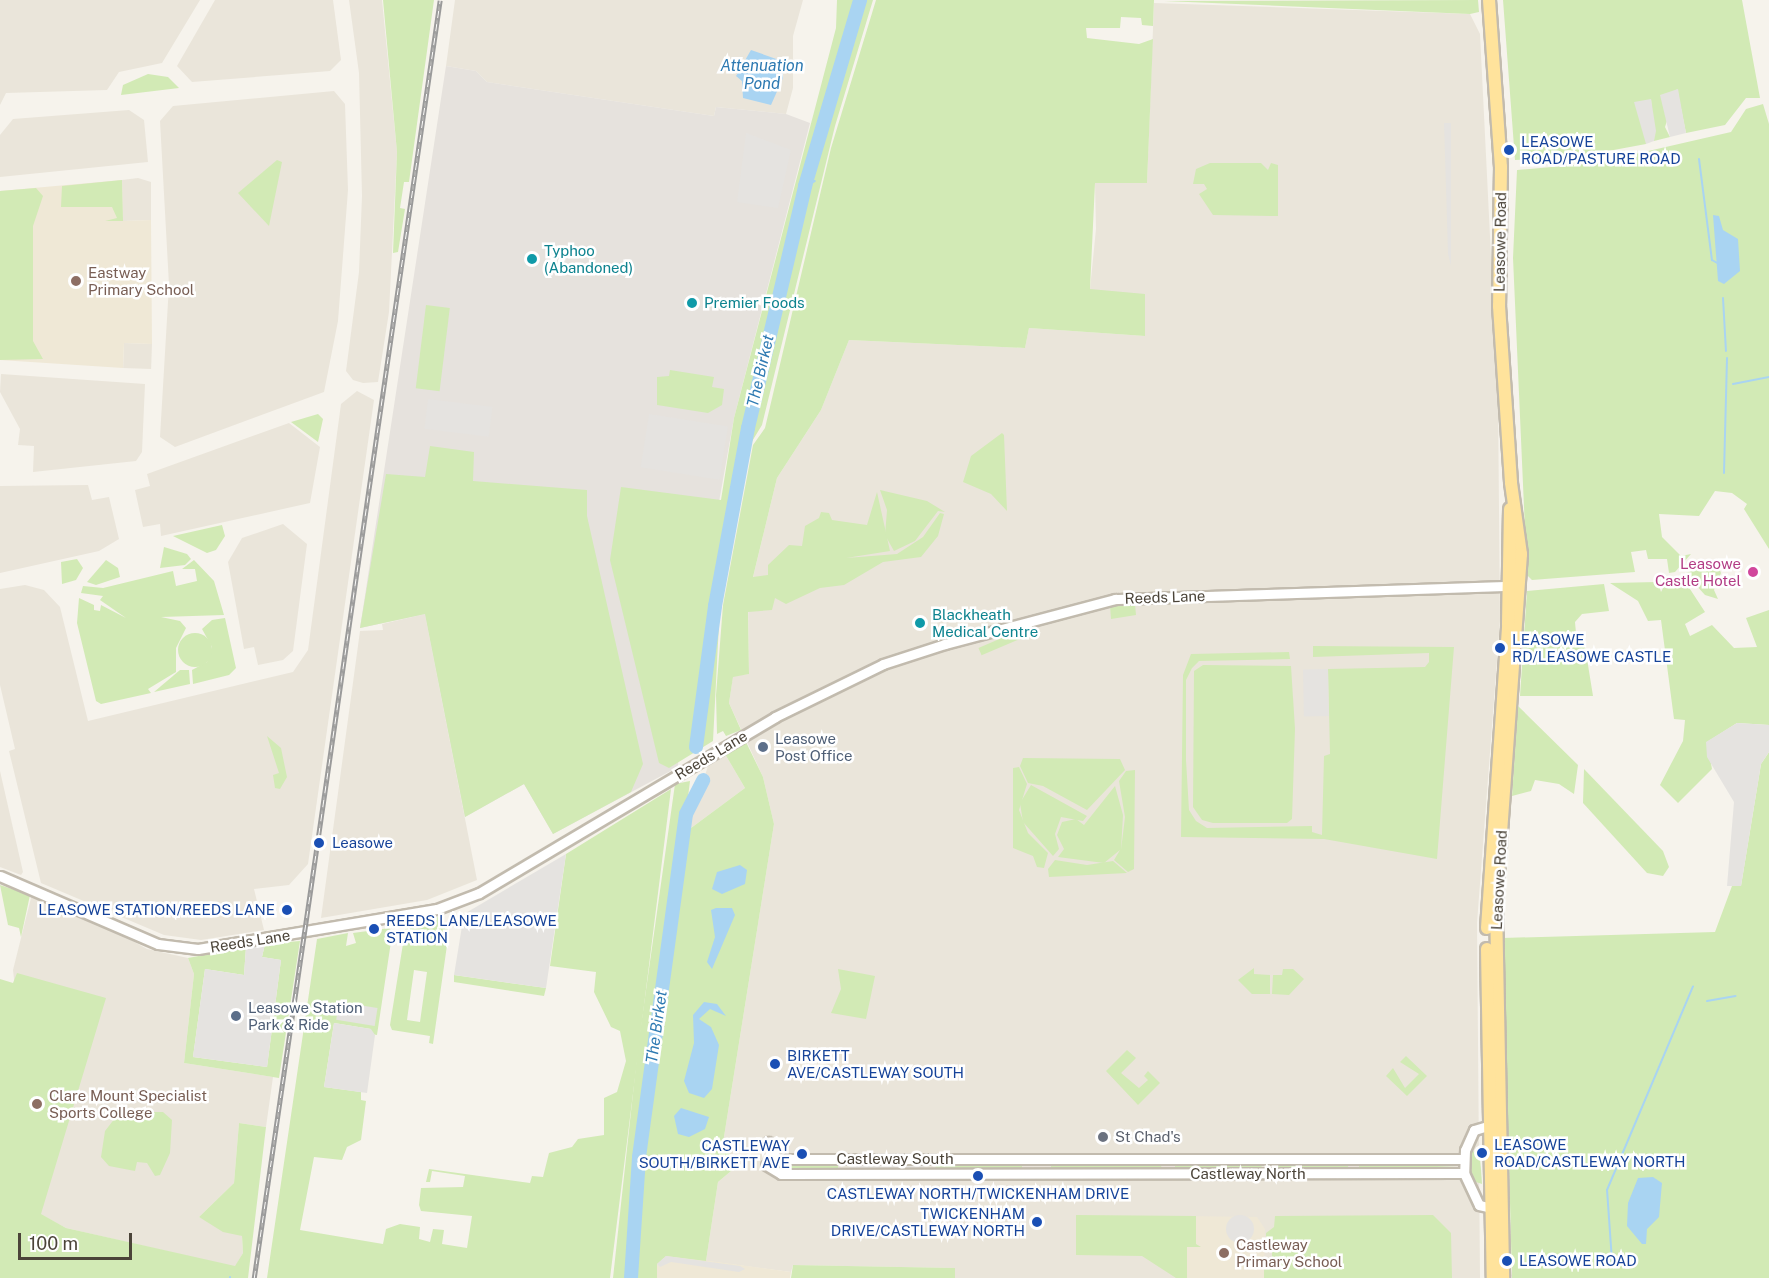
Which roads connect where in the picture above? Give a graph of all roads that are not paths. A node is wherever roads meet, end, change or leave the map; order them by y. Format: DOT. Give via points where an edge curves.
graph roads {
  1 [pos="1489,0"];
  2 [pos="1514,586"];
  3 [pos="0,876"];
  4 [pos="1495,1124"];
  5 [pos="768,1142"];
  6 [pos="846,1159"];
  7 [pos="927,1160"];
  8 [pos="1032,1160"];
  9 [pos="1166,1160"];
  10 [pos="1271,1160"];
  11 [pos="1352,1160"];
  12 [pos="1463,1160"];
  13 [pos="766,1166"];
  14 [pos="1464,1173"];
  15 [pos="846,1174"];
  16 [pos="927,1174"];
  17 [pos="1032,1174"];
  18 [pos="1165,1174"];
  19 [pos="1352,1174"];
  20 [pos="1271,1175"];
  21 [pos="1497,1209"];
  22 [pos="1493,1278"];
  23 [pos="1503,1278"];
  1 -- 2 [label="main road, Leasowe Road" via="1501,167 1498,306"];
  2 -- 3 [label="street, Reeds Lane" via="1127,598 945,644 883,664 775,717 479,893 437,909 198,949 158,944"];
  2 -- 4 [label="main road, Leasowe Road" via="1487,901"];
  4 -- 12 [label="street" via="1474,1130"];
  4 -- 21 [label="main road, Leasowe Road"];
  5 -- 6 [label="street, Castleway South" via="777,1159"];
  6 -- 7 [label="street, Castleway South"];
  6 -- 15 [label="street"];
  7 -- 8 [label="street, Castleway South"];
  7 -- 16 [label="street"];
  8 -- 9 [label="street, Castleway North"];
  9 -- 10 [label="street, Castleway North"];
  9 -- 18 [label="street"];
  10 -- 11 [label="street, Castleway North"];
  10 -- 20 [label="street"];
  11 -- 12 [label="street, Castleway North"];
  11 -- 19 [label="street"];
  12 -- 14 [label="street"];
  13 -- 15 [label="street, Castleway South" via="781,1174"];
  14 -- 19 [label="street, Castleway North"];
  14 -- 21 [label="street" via="1470,1195 1479,1205"];
  15 -- 16 [label="street, Castleway South"];
  16 -- 17 [label="street, Castleway South"];
  17 -- 18 [label="street, Castleway North"];
  18 -- 20 [label="street, Castleway North"];
  19 -- 20 [label="street, Castleway North"];
  21 -- 22 [label="main road, Leasowe Road"];
  21 -- 23 [label="main road, Leasowe Road"];
}
